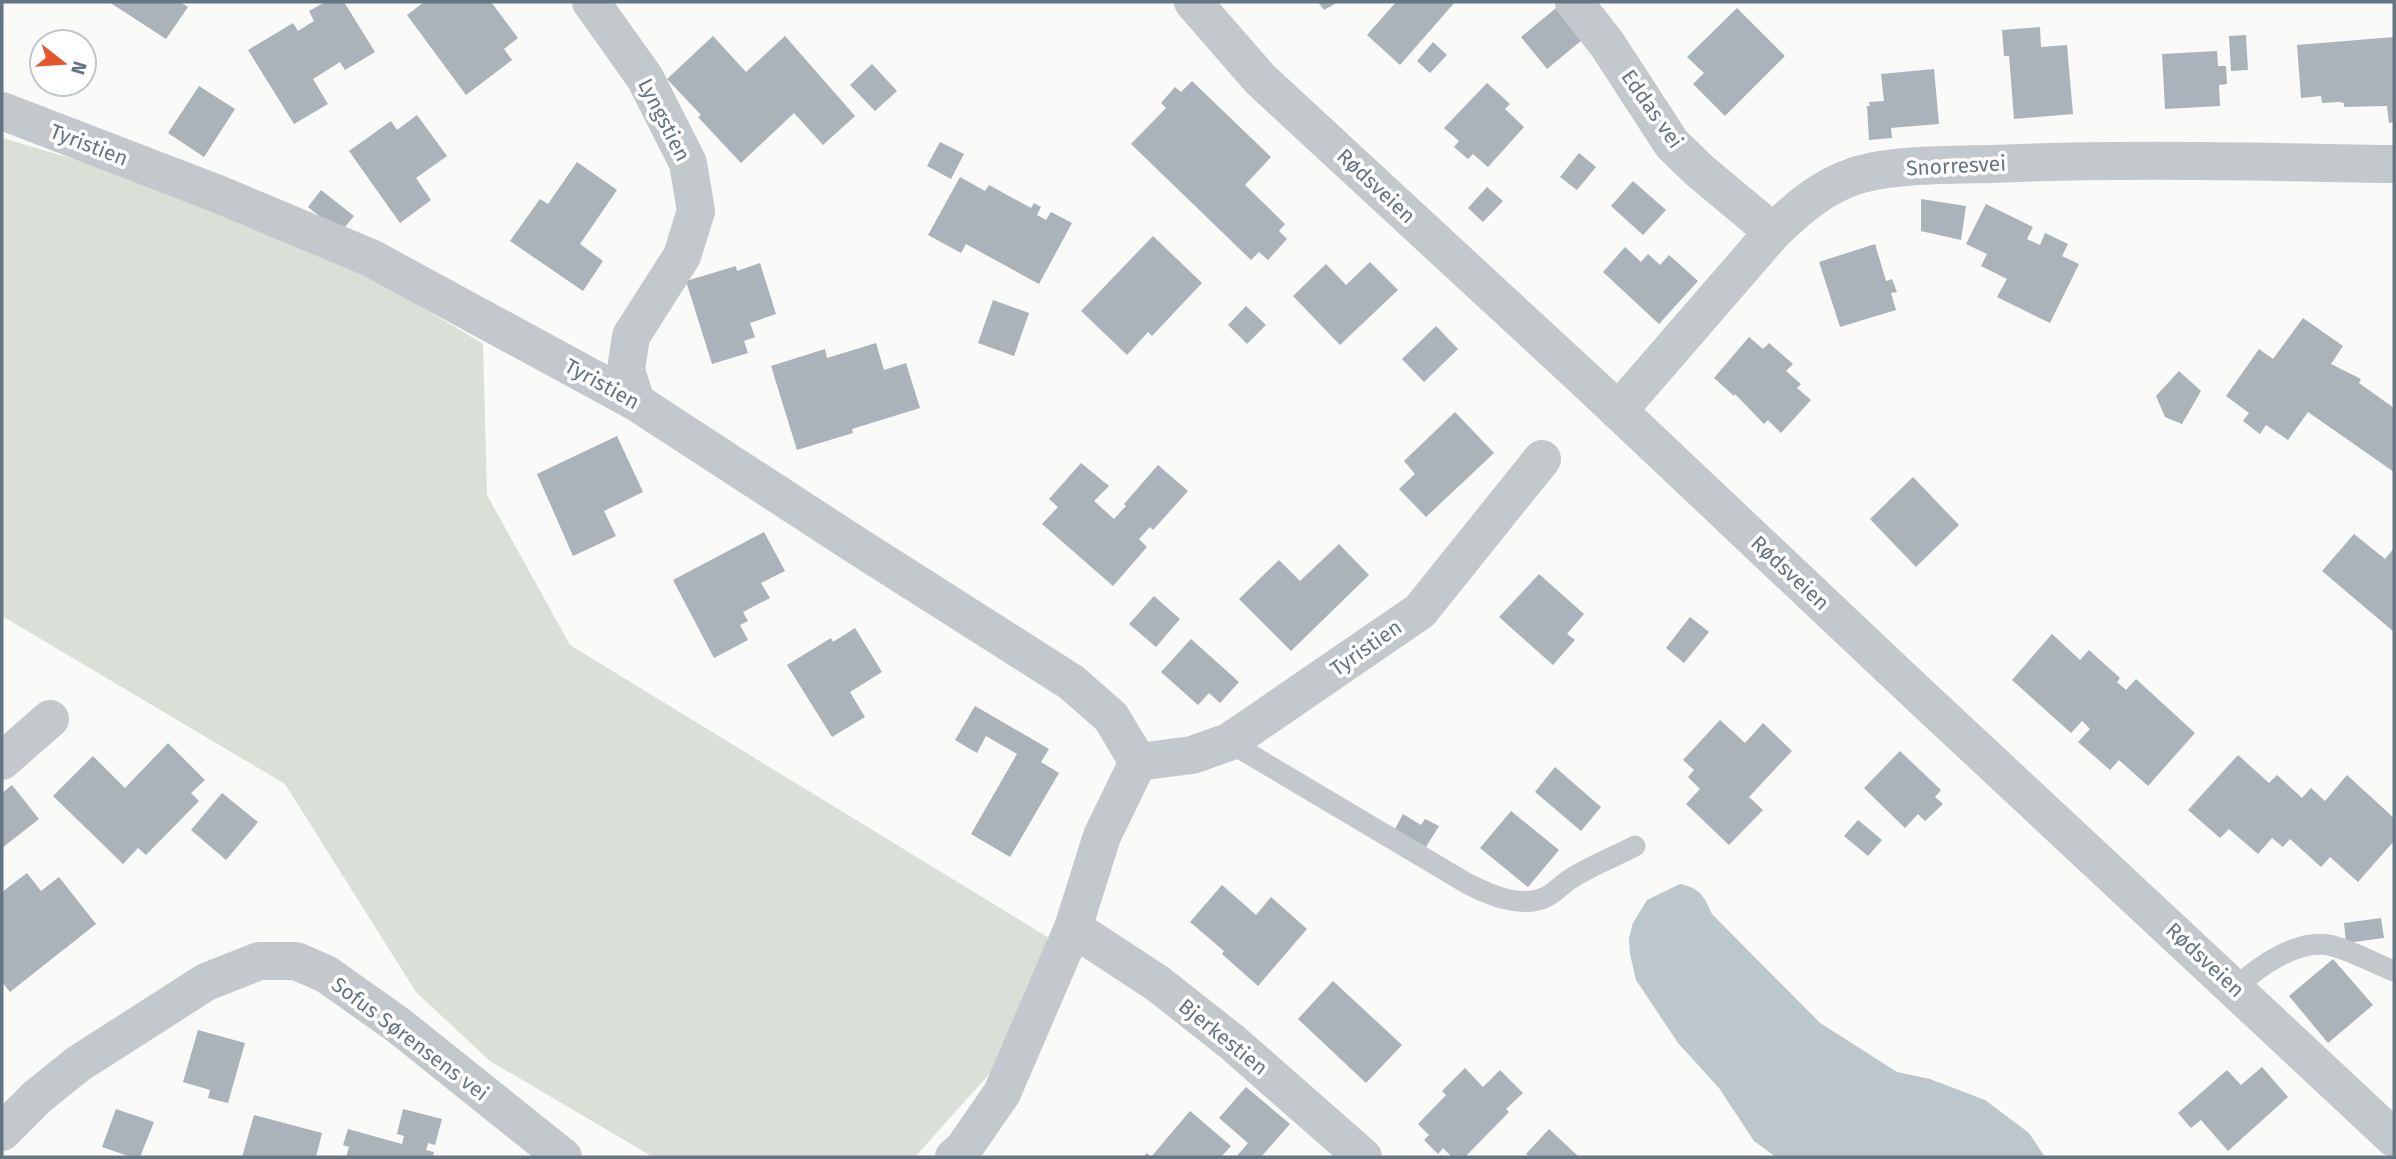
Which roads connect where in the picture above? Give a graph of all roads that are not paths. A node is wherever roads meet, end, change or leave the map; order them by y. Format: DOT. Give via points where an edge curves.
graph roads {
  1 [pos="591,2"];
  2 [pos="1194,2"];
  3 [pos="1574,2"];
  4 [pos="2,110"];
  5 [pos="2394,164"];
  6 [pos="1773,232"];
  7 [pos="636,402"];
  8 [pos="1618,411"];
  9 [pos="1542,459"];
  10 [pos="50,719"];
  11 [pos="1229,742"];
  12 [pos="2,761"];
  13 [pos="1138,762"];
  14 [pos="1635,846"];
  15 [pos="1073,928"];
  16 [pos="2394,971"];
  17 [pos="2236,988"];
  18 [pos="2,1132"];
  19 [pos="2394,1138"];
  20 [pos="563,1157"];
  21 [pos="954,1157"];
  22 [pos="1363,1157"];
  1 -- 7 [label="street, Lyngstien" via="645,78 688,163 696,211 682,256 631,336 626,370"];
  2 -- 8 [label="street, Rødsveien" via="1260,79"];
  3 -- 6 [label="street, Eddas vei" via="1672,144"];
  4 -- 7 [label="street, Tyristien" via="371,258"];
  5 -- 6 [label="street, Snorresvei" via="2093,160 1879,171 1836,183"];
  6 -- 8 [label="street, Snorresvei"];
  7 -- 13 [label="street, Tyristien" via="1071,682 1111,717"];
  8 -- 17 [label="street, Rødsveien"];
  9 -- 11 [label="street, Tyristien" via="1420,611"];
  10 -- 12 [label="street"];
  11 -- 13 [label="street, Tyristien" via="1192,755"];
  11 -- 14 [label="lane" via="1488,894 1524,902 1545,898 1572,878"];
  13 -- 15 [label="street" via="1102,836"];
  15 -- 21 [label="street" via="1002,1093"];
  15 -- 22 [label="street, Bjerkestien" via="1157,983 1232,1042"];
  16 -- 17 [label="lane" via="2320,944 2284,952"];
  17 -- 19 [label="street, Rødsveien"];
  18 -- 20 [label="street, Sofus Sørensens vei" via="78,1064 206,982 259,961 296,961 326,974 398,1026"];
}
